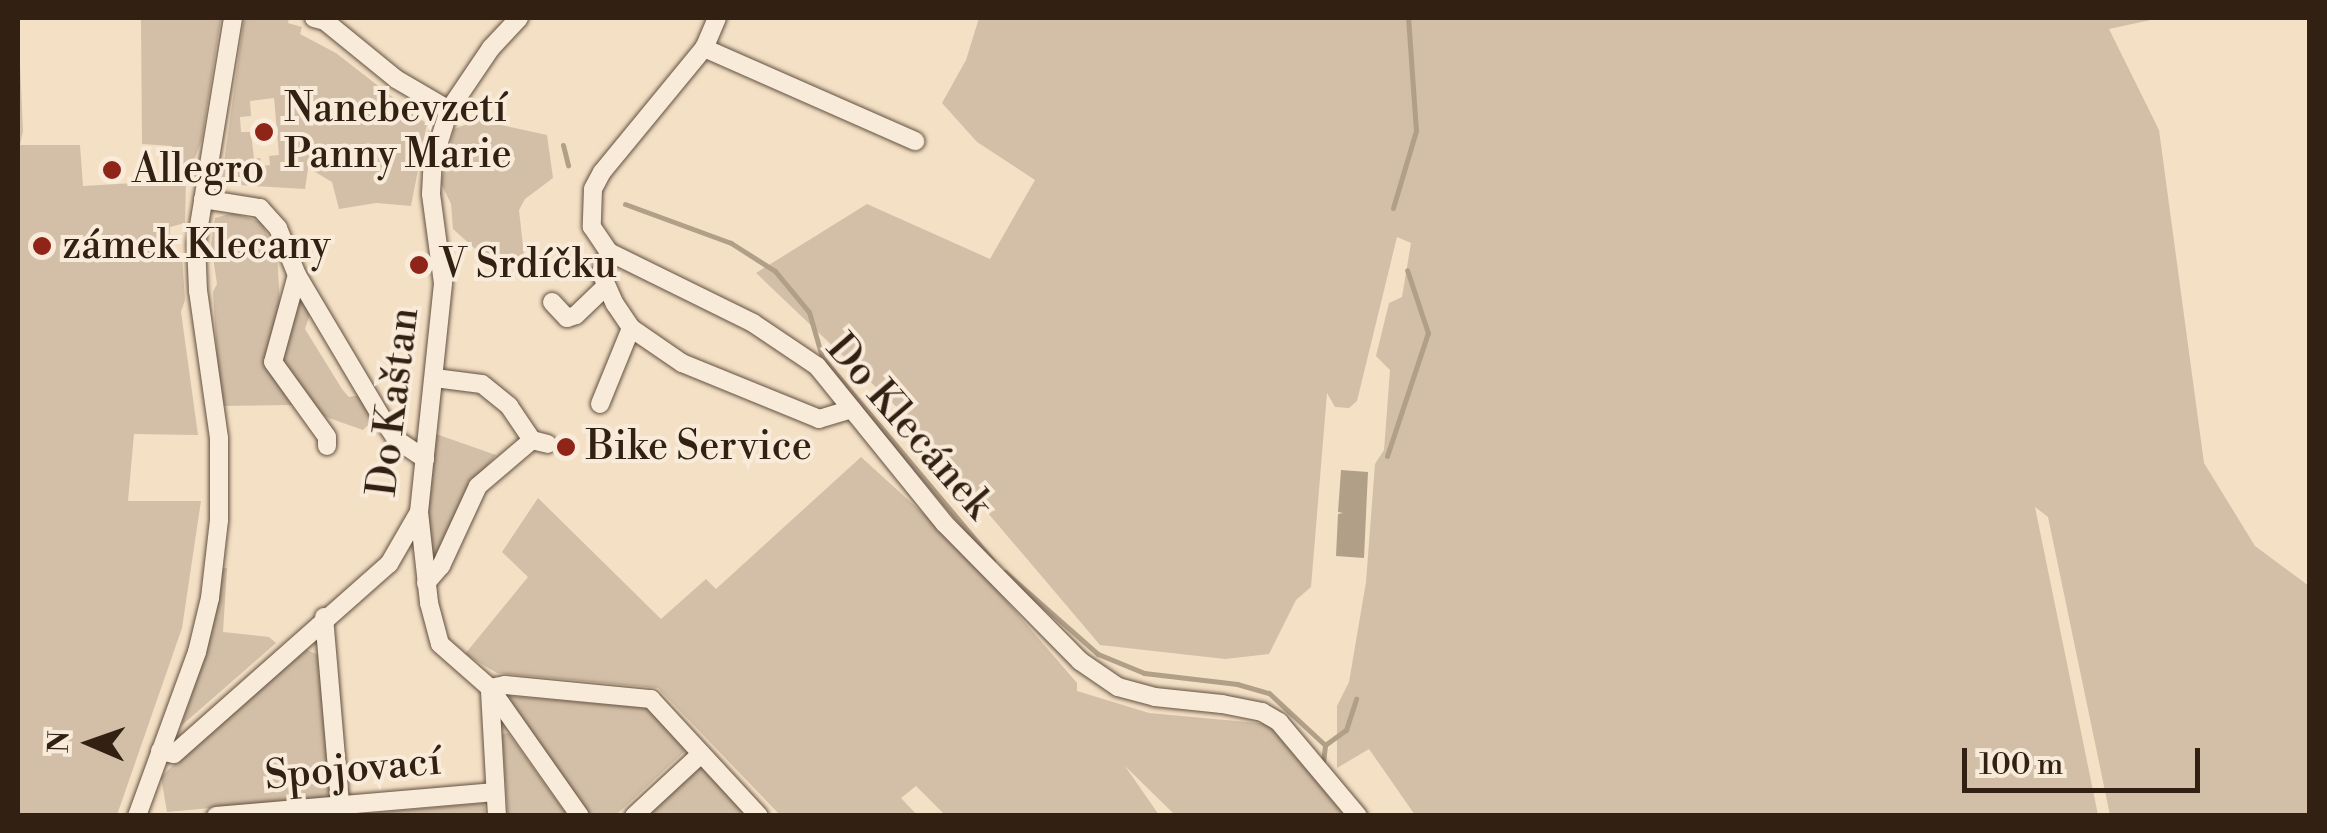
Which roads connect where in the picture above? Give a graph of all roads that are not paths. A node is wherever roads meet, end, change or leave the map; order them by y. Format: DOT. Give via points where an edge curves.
graph roads {
  1 [pos="233,18"];
  2 [pos="314,18"];
  3 [pos="518,18"];
  4 [pos="717,18"];
  5 [pos="704,48"];
  6 [pos="449,110"];
  7 [pos="915,142"];
  8 [pos="203,200"];
  9 [pos="609,252"];
  10 [pos="297,275"];
  11 [pos="604,288"];
  12 [pos="552,302"];
  13 [pos="631,328"];
  14 [pos="435,378"];
  15 [pos="600,404"];
  16 [pos="851,408"];
  17 [pos="327,446"];
  18 [pos="425,459"];
  19 [pos="419,512"];
  20 [pos="426,583"];
  21 [pos="324,617"];
  22 [pos="490,688"];
  23 [pos="160,751"];
  24 [pos="701,754"];
  25 [pos="495,792"];
  26 [pos="341,811"];
  27 [pos="140,815"];
  28 [pos="216,816"];
  29 [pos="497,816"];
  30 [pos="580,816"];
  31 [pos="634,816"];
  32 [pos="759,816"];
  33 [pos="1358,816"];
  1 -- 8 [label="street"];
  2 -- 6 [label="street"];
  3 -- 6 [label="street"];
  4 -- 5 [label="street"];
  5 -- 7 [label="street"];
  5 -- 9 [label="street" via="593,189 592,227"];
  6 -- 14 [label="street, Do Kaštan" via="431,180 443,283"];
  8 -- 10 [label="street" via="262,210 278,228"];
  8 -- 23 [label="street" via="196,280 220,438 218,520 197,652"];
  9 -- 11 [label="street" via="601,273"];
  9 -- 16 [label="street, Do Klecánek" via="788,343"];
  10 -- 17 [label="street" via="273,362"];
  10 -- 18 [label="street" via="397,440"];
  11 -- 12 [label="street" via="566,318"];
  11 -- 13 [label="street"];
  13 -- 15 [label="street"];
  13 -- 16 [label="street" via="682,363 820,419"];
  14 -- 18 [label="street, Do Kaštan"];
  14 -- 20 [label="street" via="482,384 540,442 478,486 441,566"];
  16 -- 33 [label="street, Do Klecánek" via="975,558 1080,661 1118,687 1270,717"];
  18 -- 19 [label="street, Do Kaštan"];
  19 -- 20 [label="street"];
  19 -- 21 [label="street, Do Kaštan" via="389,564"];
  20 -- 22 [label="street" via="440,644"];
  21 -- 23 [label="street, Do Kaštan" via="174,754"];
  21 -- 26 [label="street"];
  22 -- 24 [label="street" via="651,699"];
  22 -- 25 [label="street"];
  22 -- 30 [label="street"];
  23 -- 27 [label="street"];
  24 -- 31 [label="street"];
  24 -- 32 [label="street"];
  25 -- 26 [label="street, Spojovací"];
  25 -- 29 [label="street"];
  26 -- 28 [label="street, Spojovací"];
}
